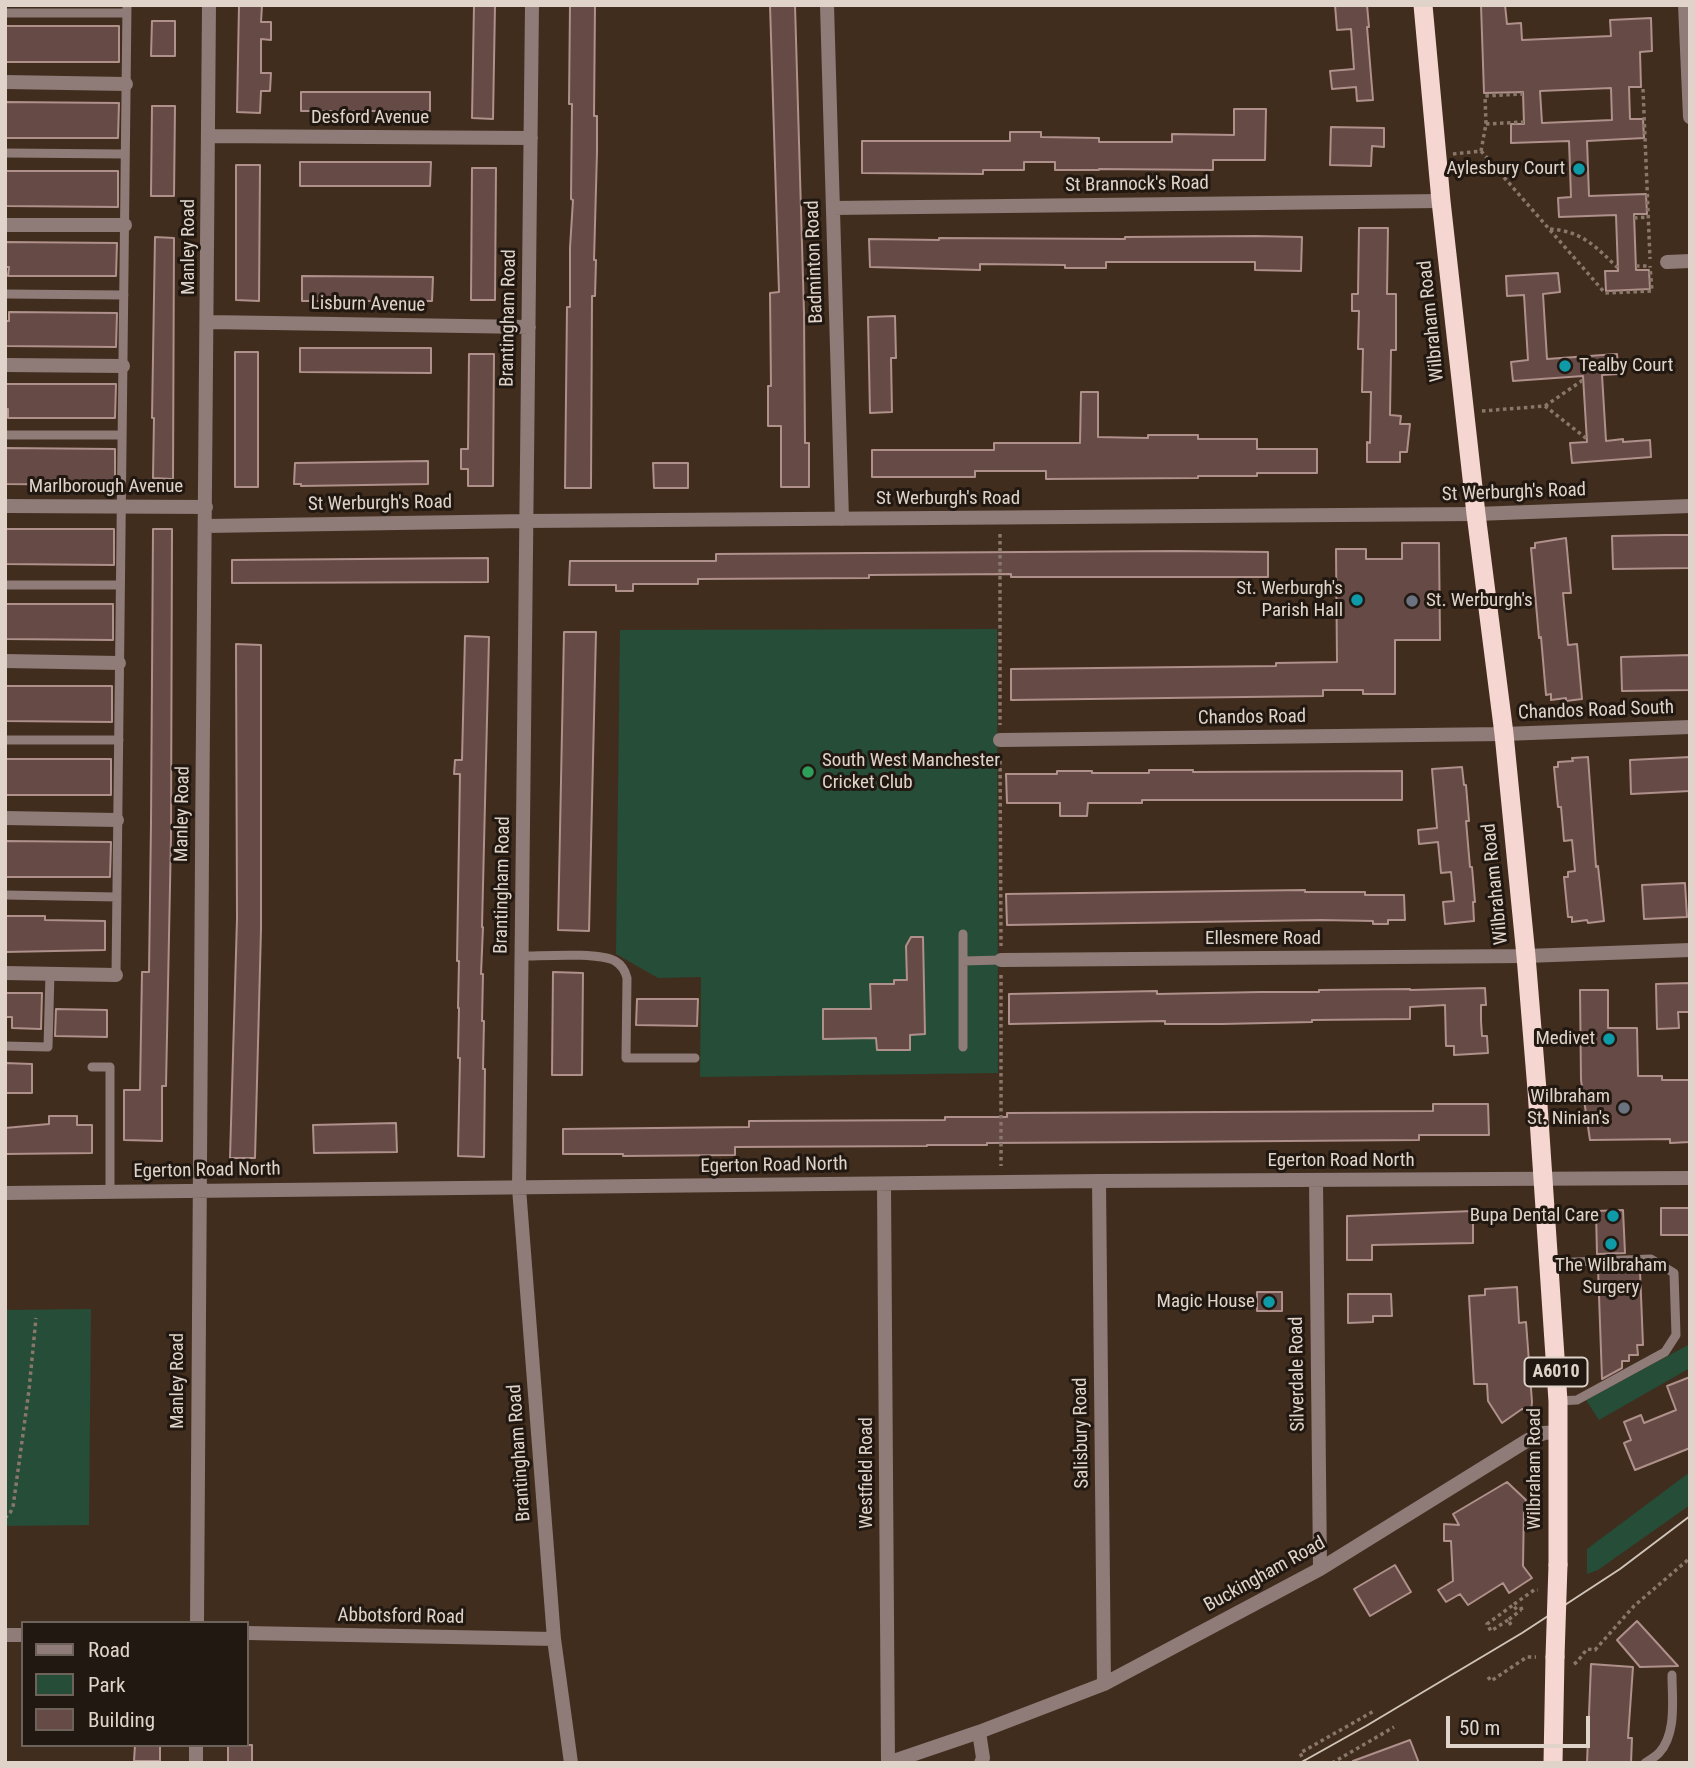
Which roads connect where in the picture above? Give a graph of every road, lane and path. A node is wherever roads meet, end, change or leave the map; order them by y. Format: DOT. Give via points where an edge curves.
graph roads {
  1 [pos="209,5"];
  2 [pos="532,5"];
  3 [pos="828,5"];
  4 [pos="1423,5"];
  5 [pos="1685,5"];
  6 [pos="127,9"];
  7 [pos="5,13"];
  8 [pos="5,82"];
  9 [pos="126,84"];
  10 [pos="1643,89"];
  11 [pos="1523,94"];
  12 [pos="1690,117"];
  13 [pos="1524,122"];
  14 [pos="1486,124"];
  15 [pos="208,136"];
  16 [pos="531,138"];
  17 [pos="1481,151"];
  18 [pos="5,153"];
  19 [pos="125,154"];
  20 [pos="1437,155"];
  21 [pos="1441,201"];
  22 [pos="833,208"];
  23 [pos="1648,217"];
  24 [pos="1634,218"];
  25 [pos="5,225"];
  26 [pos="125,225"];
  27 [pos="1549,229"];
  28 [pos="1690,261"];
  29 [pos="1667,262"];
  30 [pos="1636,266"];
  31 [pos="1650,266"];
  32 [pos="1618,268"];
  33 [pos="5,293"];
  34 [pos="124,295"];
  35 [pos="208,322"];
  36 [pos="528,327"];
  37 [pos="5,365"];
  38 [pos="123,366"];
  39 [pos="1583,380"];
  40 [pos="1545,406"];
  41 [pos="1465,412"];
  42 [pos="5,435"];
  43 [pos="122,435"];
  44 [pos="1587,439"];
  45 [pos="5,506"];
  46 [pos="1690,506"];
  47 [pos="121,507"];
  48 [pos="206,507"];
  49 [pos="1476,514"];
  50 [pos="1000,517"];
  51 [pos="842,519"];
  52 [pos="527,521"];
  53 [pos="206,526"];
  54 [pos="5,585"];
  55 [pos="120,585"];
  56 [pos="5,661"];
  57 [pos="119,663"];
  58 [pos="1690,727"];
  59 [pos="1504,734"];
  60 [pos="5,740"];
  61 [pos="119,740"];
  62 [pos="1000,740"];
  63 [pos="5,818"];
  64 [pos="117,820"];
  65 [pos="5,895"];
  66 [pos="117,897"];
  67 [pos="963,934"];
  68 [pos="1690,950"];
  69 [pos="522,956"];
  70 [pos="1526,956"];
  71 [pos="1001,960"];
  72 [pos="963,961"];
  73 [pos="5,973"];
  74 [pos="50,973"];
  75 [pos="116,975"];
  76 [pos="5,1046"];
  77 [pos="963,1046"];
  78 [pos="695,1058"];
  79 [pos="92,1067"];
  80 [pos="1690,1178"];
  81 [pos="1316,1180"];
  82 [pos="1544,1180"];
  83 [pos="1098,1181"];
  84 [pos="1001,1182"];
  85 [pos="884,1184"];
  86 [pos="519,1188"];
  87 [pos="198,1190"];
  88 [pos="110,1191"];
  89 [pos="5,1193"];
  90 [pos="1549,1263"];
  91 [pos="36,1318"];
  92 [pos="1558,1401"];
  93 [pos="1558,1432"];
  94 [pos="5,1518"];
  95 [pos="1690,1558"];
  96 [pos="1320,1569"];
  97 [pos="1540,1590"];
  98 [pos="1513,1605"];
  99 [pos="197,1621"];
  100 [pos="248,1633"];
  101 [pos="554,1639"];
  102 [pos="1549,1660"];
  103 [pos="1672,1675"];
  104 [pos="1488,1677"];
  105 [pos="1104,1684"];
  106 [pos="1374,1711"];
  107 [pos="1394,1727"];
  108 [pos="979,1732"];
  109 [pos="571,1763"];
  110 [pos="888,1763"];
  111 [pos="981,1763"];
  112 [pos="1305,1763"];
  113 [pos="1332,1763"];
  114 [pos="1553,1763"];
  115 [pos="1645,1763"];
  1 -- 15 [label="street, Manley Road"];
  2 -- 16 [label="street, Brantingham Road"];
  3 -- 22 [label="street, Badminton Road"];
  4 -- 20 [label="highway, Wilbraham Road / A6010"];
  5 -- 12 [label="street"];
  6 -- 7 [label="lane"];
  6 -- 9 [label="lane"];
  8 -- 9 [label="street"];
  9 -- 19 [label="lane"];
  10 -- 23 [label="path"];
  11 -- 14 [label="path" via="1485,96"];
  13 -- 14 [label="path"];
  14 -- 17 [label="path"];
  15 -- 16 [label="street, Desford Avenue"];
  15 -- 35 [label="street, Manley Road"];
  16 -- 36 [label="street, Brantingham Road"];
  17 -- 20 [label="path"];
  17 -- 27 [label="path"];
  18 -- 19 [label="lane"];
  19 -- 26 [label="lane"];
  20 -- 21 [label="highway, Wilbraham Road / A6010"];
  21 -- 22 [label="street, St Brannock's Road"];
  21 -- 41 [label="highway, Wilbraham Road / A6010"];
  22 -- 51 [label="street, Badminton Road"];
  23 -- 24 [label="path"];
  23 -- 31 [label="path"];
  25 -- 26 [label="street"];
  26 -- 34 [label="lane"];
  27 -- 31 [label="path" via="1605,293 1652,292"];
  27 -- 32 [label="path" via="1582,237"];
  28 -- 29 [label="street"];
  30 -- 31 [label="path"];
  33 -- 34 [label="lane"];
  34 -- 38 [label="lane"];
  35 -- 36 [label="street, Lisburn Avenue"];
  35 -- 48 [label="street, Manley Road"];
  36 -- 52 [label="street, Brantingham Road"];
  37 -- 38 [label="street"];
  38 -- 43 [label="lane"];
  39 -- 40 [label="path"];
  40 -- 41 [label="path"];
  40 -- 44 [label="path"];
  41 -- 49 [label="highway, Wilbraham Road / A6010"];
  42 -- 43 [label="lane"];
  43 -- 47 [label="lane"];
  45 -- 47 [label="street, Marlborough Avenue"];
  46 -- 49 [label="street, St Werburgh's Road"];
  47 -- 48 [label="street, Marlborough Avenue"];
  47 -- 55 [label="lane"];
  48 -- 53 [label="street, Manley Road"];
  49 -- 50 [label="street, St Werburgh's Road"];
  49 -- 59 [label="highway, Wilbraham Road / A6010"];
  50 -- 51 [label="street, St Werburgh's Road"];
  50 -- 62 [label="path"];
  51 -- 52 [label="street, St Werburgh's Road"];
  52 -- 53 [label="street, St Werburgh's Road"];
  52 -- 69 [label="street, Brantingham Road"];
  53 -- 87 [label="street, Manley Road"];
  54 -- 55 [label="lane"];
  55 -- 57 [label="lane"];
  56 -- 57 [label="street"];
  57 -- 61 [label="lane"];
  58 -- 59 [label="street, Chandos Road South"];
  59 -- 62 [label="street, Chandos Road"];
  59 -- 70 [label="highway, Wilbraham Road / A6010"];
  60 -- 61 [label="lane"];
  61 -- 64 [label="lane"];
  62 -- 71 [label="path"];
  63 -- 64 [label="street"];
  64 -- 66 [label="lane"];
  65 -- 66 [label="lane"];
  66 -- 75 [label="lane"];
  67 -- 72 [label="lane"];
  68 -- 70 [label="street, Ellesmere Road"];
  69 -- 78 [label="lane" via="600,956 615,961 626,978 626,1058"];
  69 -- 86 [label="street, Brantingham Road"];
  70 -- 71 [label="street, Ellesmere Road"];
  70 -- 82 [label="highway, Wilbraham Road / A6010"];
  71 -- 72 [label="lane"];
  71 -- 84 [label="path"];
  72 -- 77 [label="lane"];
  73 -- 74 [label="street"];
  74 -- 75 [label="street"];
  74 -- 76 [label="lane" via="48,1047"];
  79 -- 88 [label="lane" via="110,1067"];
  80 -- 82 [label="street, Egerton Road North"];
  81 -- 82 [label="street, Egerton Road North"];
  81 -- 83 [label="street, Egerton Road North"];
  81 -- 96 [label="street, Silverdale Road"];
  82 -- 90 [label="highway, Wilbraham Road / A6010"];
  83 -- 84 [label="street, Egerton Road North"];
  83 -- 105 [label="street, Salisbury Road"];
  84 -- 85 [label="street, Egerton Road North"];
  85 -- 86 [label="street, Egerton Road North"];
  85 -- 110 [label="street, Westfield Road"];
  86 -- 87 [label="street, Egerton Road North"];
  86 -- 101 [label="street, Brantingham Road"];
  87 -- 88 [label="street, Egerton Road North"];
  87 -- 99 [label="street, Manley Road"];
  88 -- 89 [label="street, Egerton Road North"];
  90 -- 92 [label="highway, Wilbraham Road / A6010"];
  90 -- 92 [label="lane" via="1651,1259 1674,1273 1676,1335 1665,1352 1577,1400"];
  91 -- 94 [label="path" via="13,1507"];
  92 -- 93 [label="highway, Wilbraham Road / A6010"];
  93 -- 96 [label="street, Buckingham Road" via="1528,1440"];
  93 -- 102 [label="highway, Wilbraham Road / A6010, bridge" via="1558,1565"];
  95 -- 102 [label="path" via="1634,1606 1595,1650 1587,1649 1570,1666"];
  96 -- 105 [label="street, Buckingham Road"];
  97 -- 98 [label="path"];
  98 -- 98 [label="path" via="1487,1624 1491,1631 1509,1623 1523,1608 1517,1610"];
  100 -- 101 [label="street, Abbotsford Road"];
  101 -- 109 [label="street, Brantingham Road"];
  102 -- 104 [label="path" via="1527,1657 1490,1681"];
  102 -- 114 [label="highway, Wilbraham Road / A6010"];
  103 -- 115 [label="lane" via="1670,1731 1658,1755"];
  105 -- 108 [label="street, Buckingham Road"];
  106 -- 112 [label="path" via="1300,1753"];
  107 -- 113 [label="path"];
  108 -- 110 [label="street, Buckingham Road"];
  108 -- 111 [label="street"];
}
